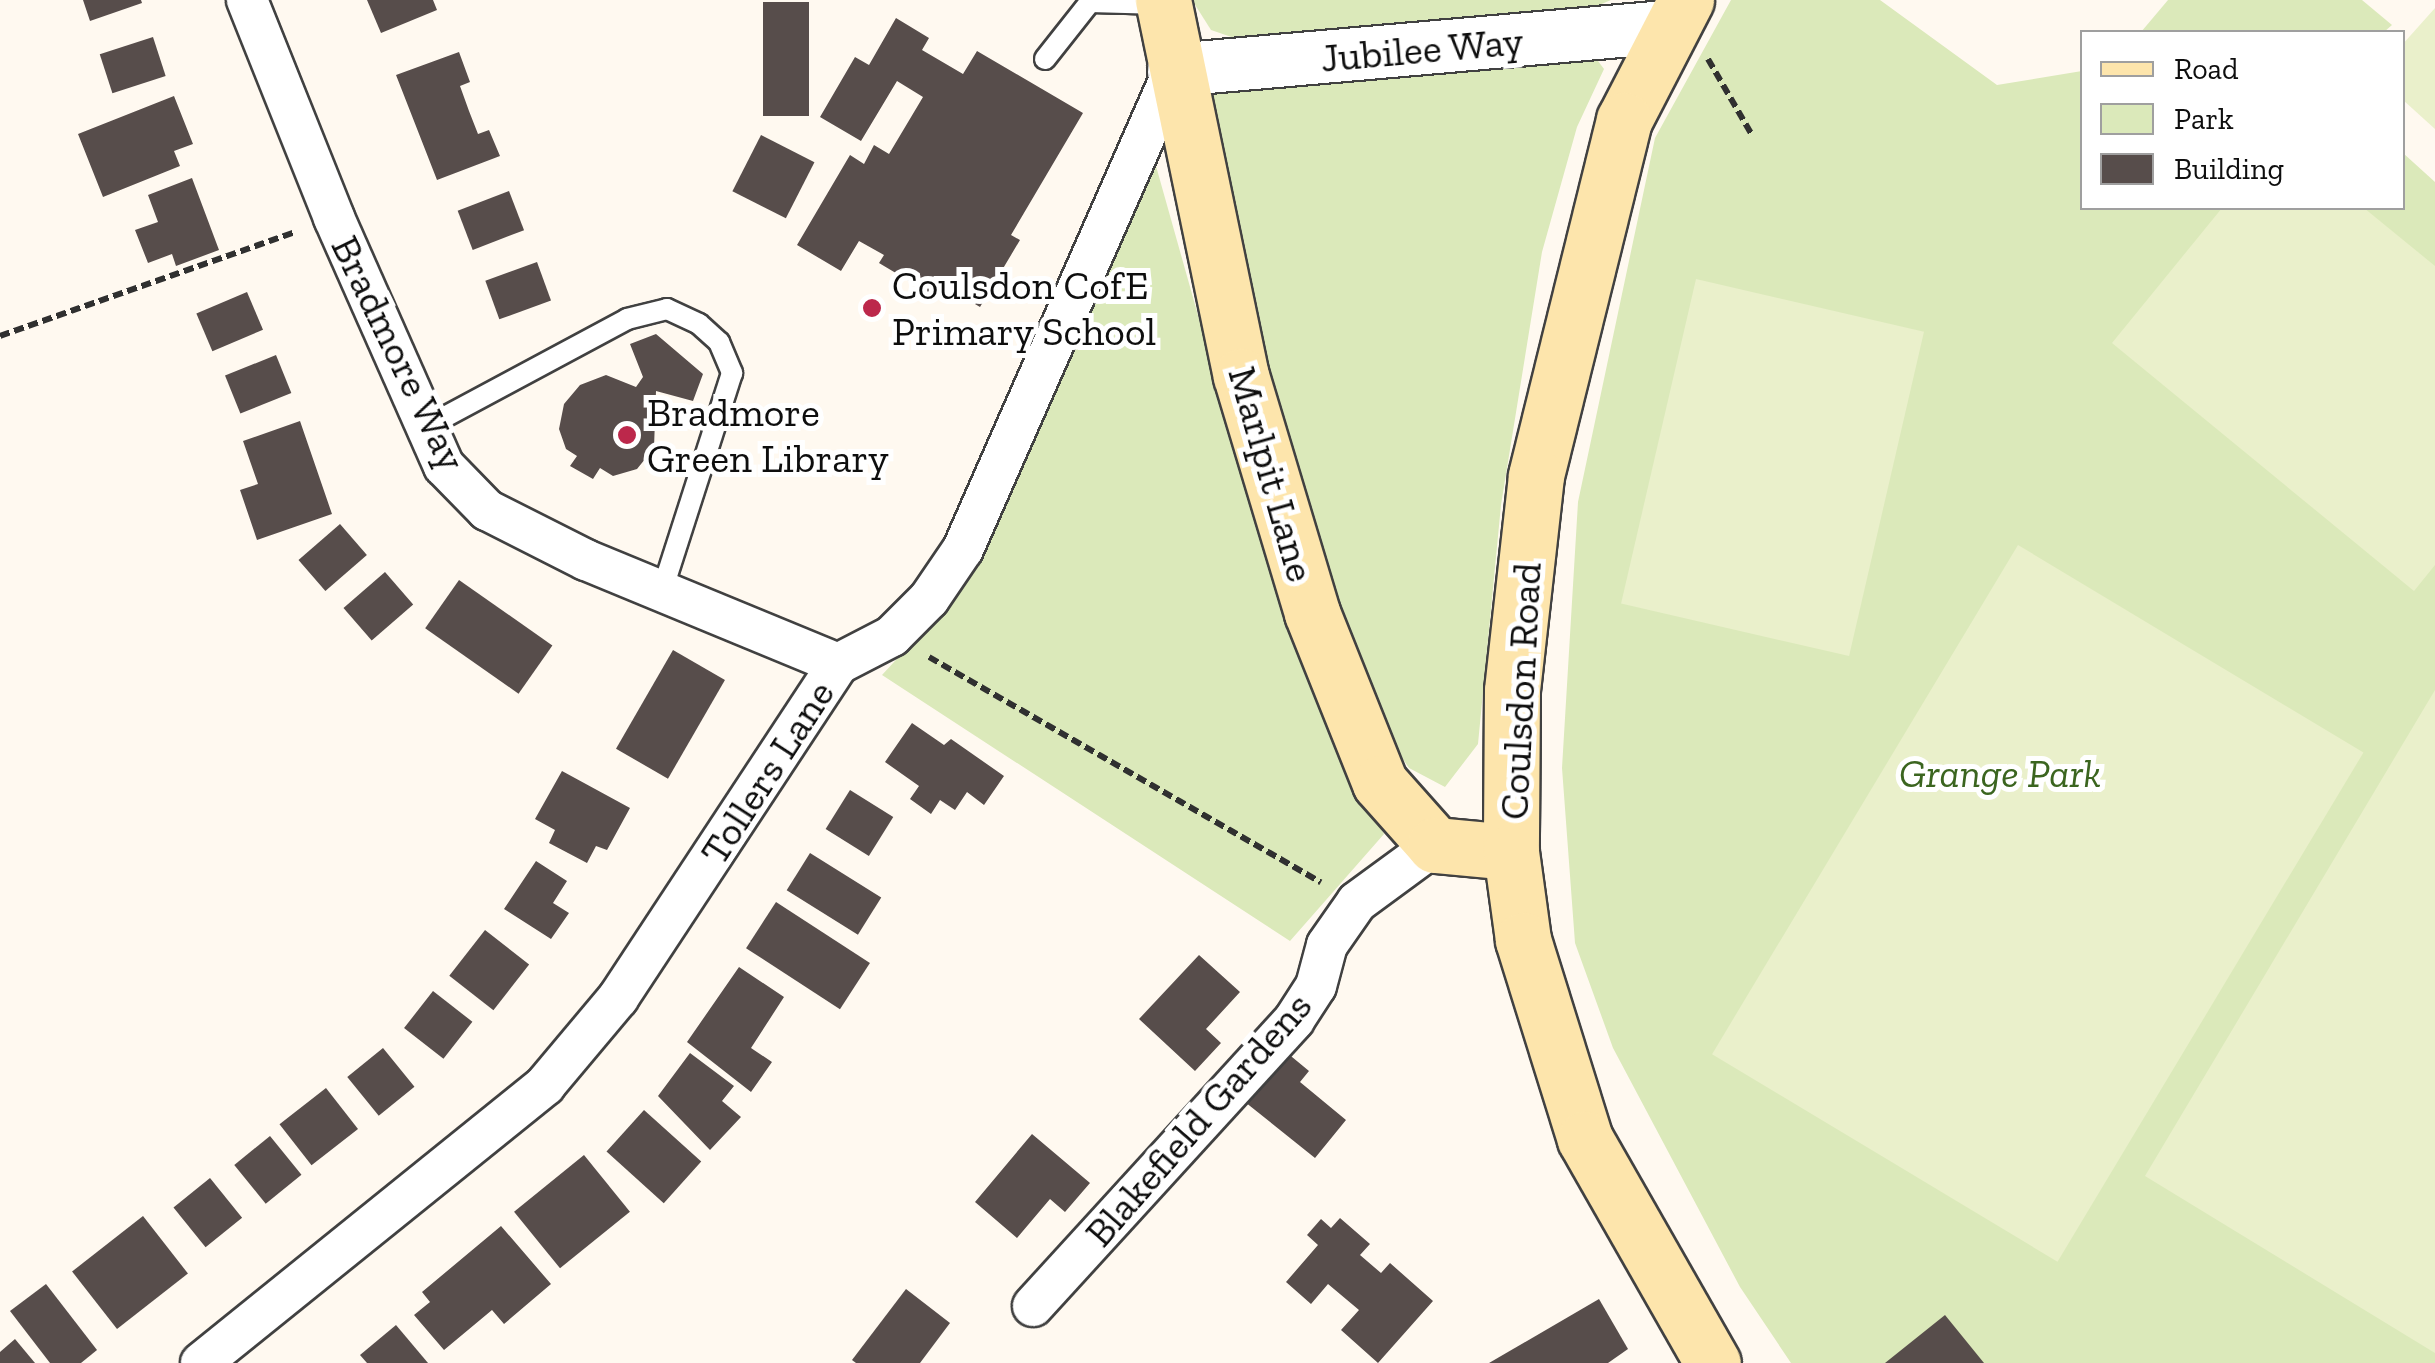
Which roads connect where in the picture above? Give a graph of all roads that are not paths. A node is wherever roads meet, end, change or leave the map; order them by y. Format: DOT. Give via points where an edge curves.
graph roads {
  1 [pos="247,0"];
  2 [pos="1089,1"];
  3 [pos="1163,2"];
  4 [pos="1678,13"];
  5 [pos="1045,60"];
  6 [pos="1174,70"];
  7 [pos="426,426"];
  8 [pos="662,592"];
  9 [pos="838,664"];
  10 [pos="1434,845"];
  11 [pos="1511,852"];
  12 [pos="1032,1306"];
  13 [pos="201,1363"];
  14 [pos="1714,1363"];
  1 -- 7 [label="street, Bradmore Way"];
  2 -- 3 [label="lane"];
  2 -- 5 [label="lane"];
  3 -- 6 [label="main road, Marlpit Lane"];
  4 -- 6 [label="street, Jubilee Way"];
  4 -- 11 [label="main road, Coulsdon Road" via="1624,120 1536,476 1512,690"];
  6 -- 9 [label="street, Tollers Lane" via="963,549 930,598 892,636"];
  6 -- 10 [label="main road, Marlpit Lane" via="1241,376 1312,613 1380,783"];
  7 -- 8 [label="street, Bradmore Way" via="444,466 487,510"];
  7 -- 8 [label="lane" via="627,320 667,309 699,324 719,342 732,373"];
  8 -- 9 [label="street, Bradmore Way"];
  9 -- 13 [label="street, Tollers Lane" via="618,998 545,1085"];
  10 -- 11 [label="main road"];
  10 -- 12 [label="street, Blakefield Gardens" via="1357,902 1327,945 1316,986 1294,1020"];
  11 -- 14 [label="main road, Coulsdon Road" via="1523,940 1586,1139"];
}
